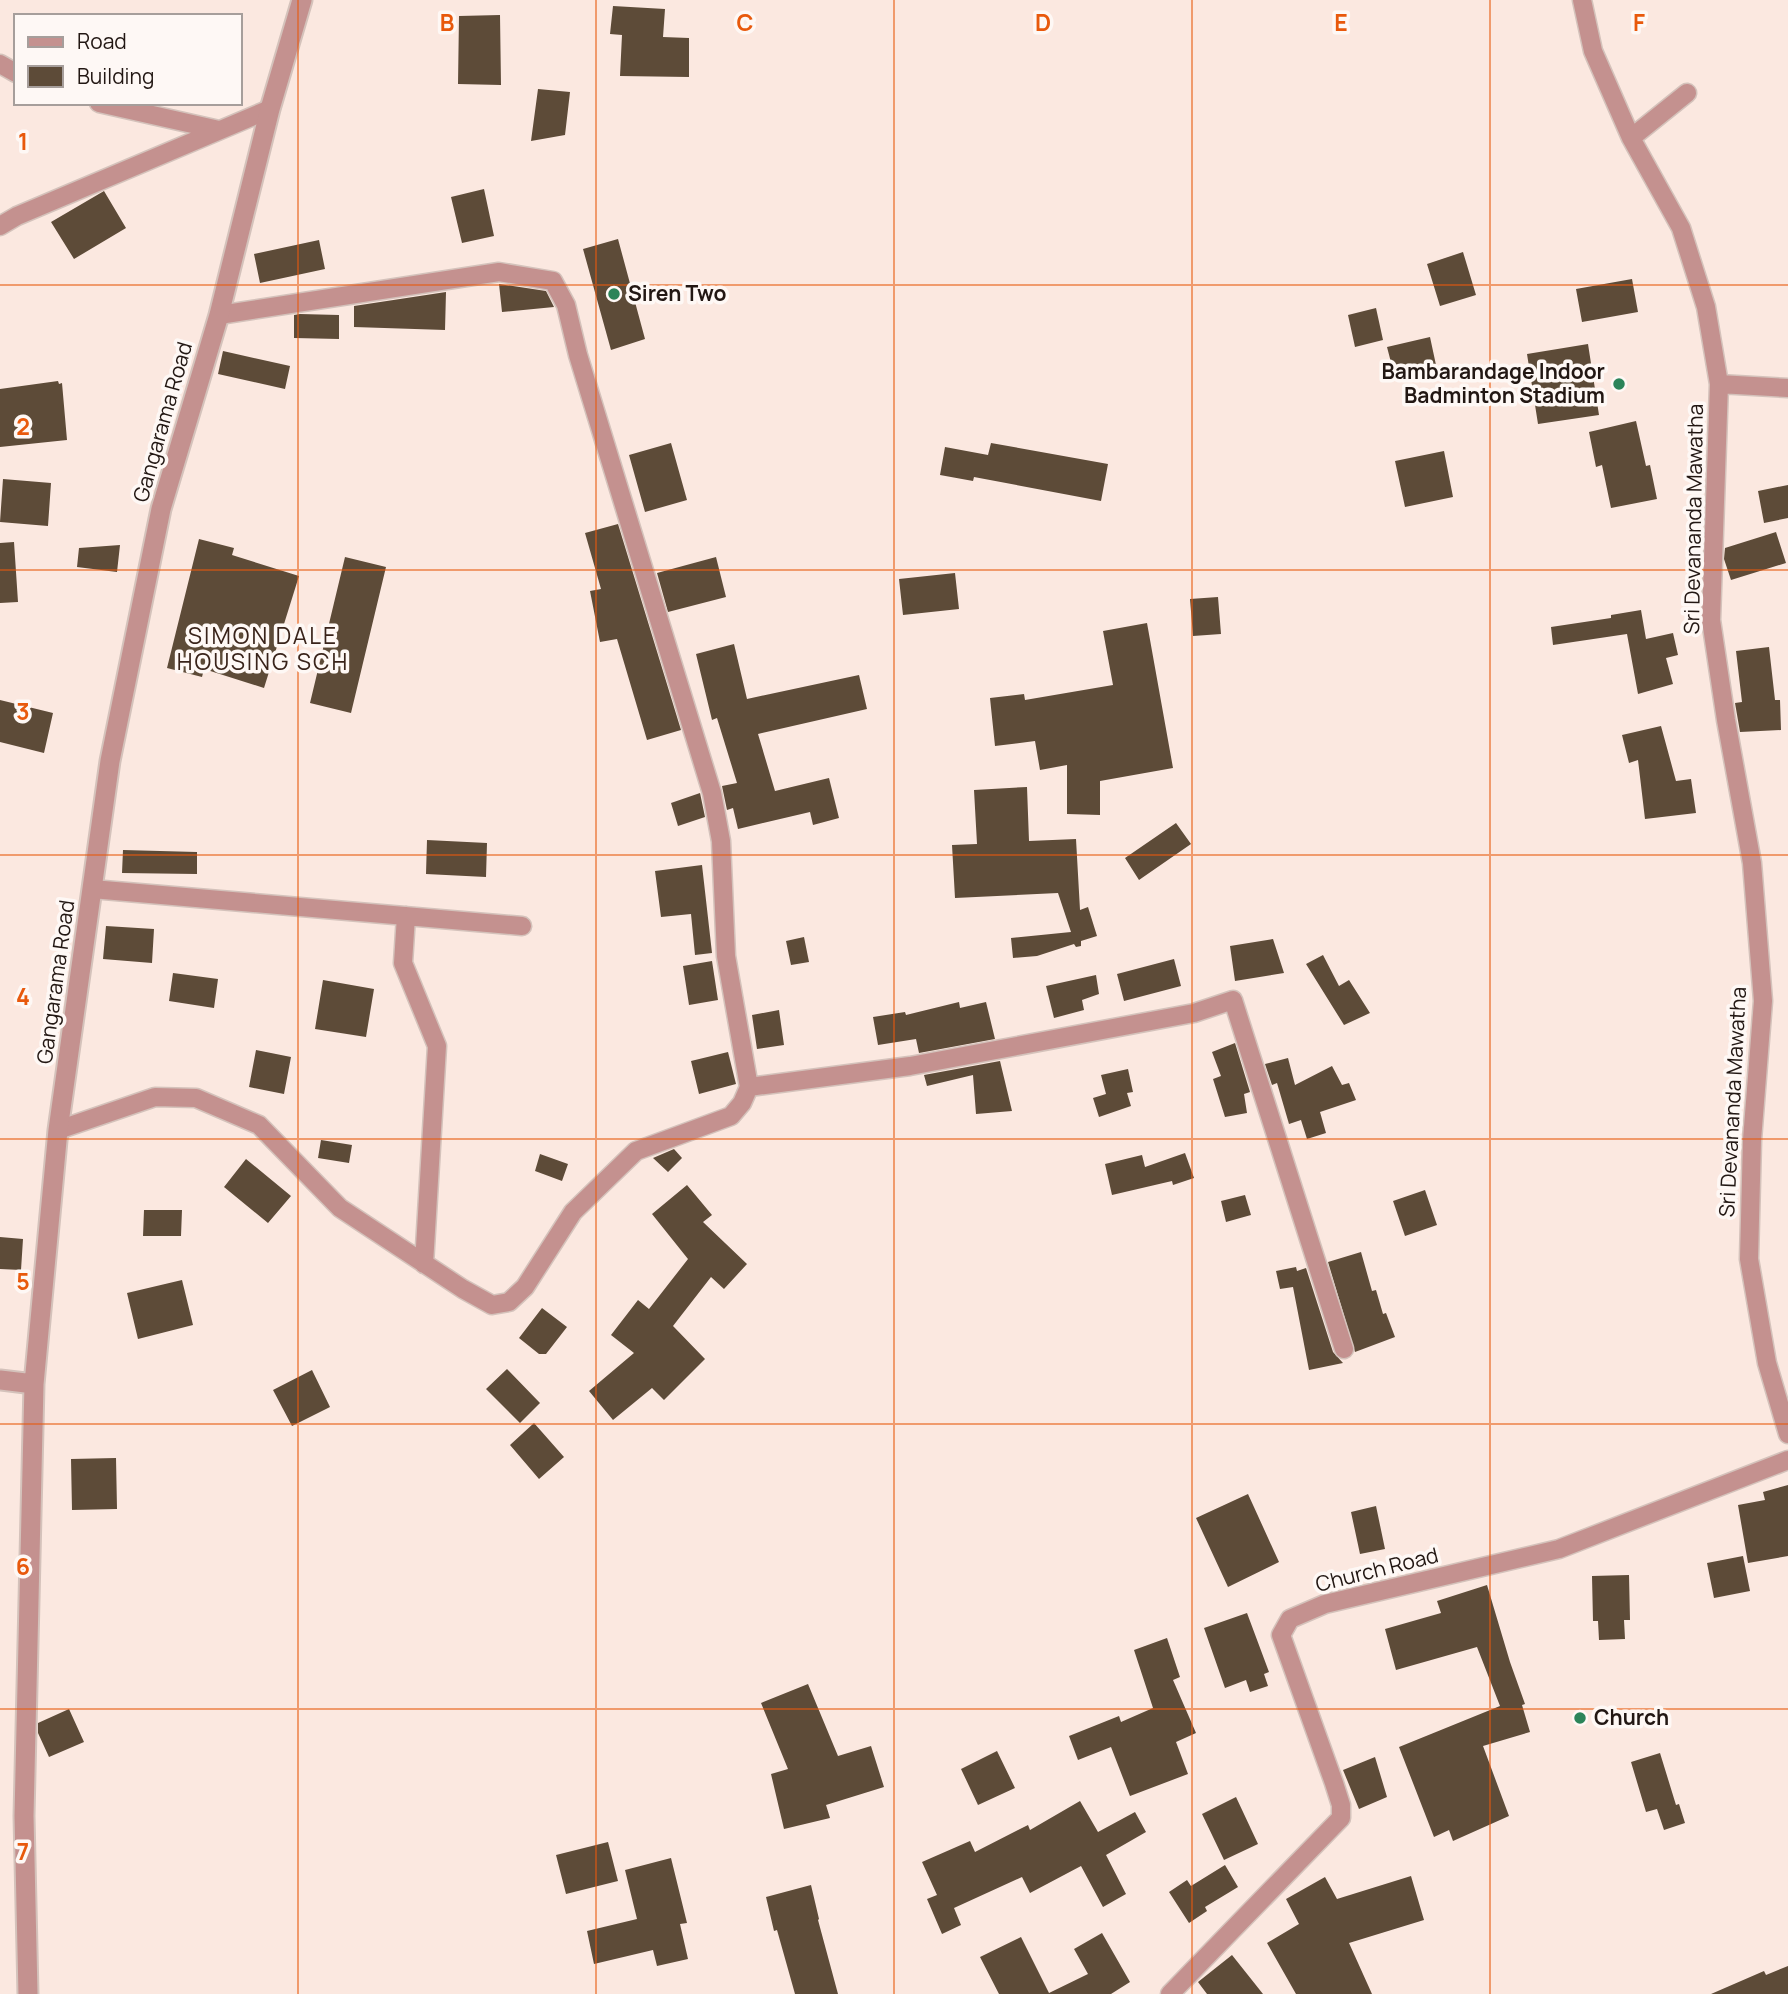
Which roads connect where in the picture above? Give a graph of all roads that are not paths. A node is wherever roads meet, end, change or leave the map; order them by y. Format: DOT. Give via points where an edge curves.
graph roads {
  1 [pos="302,0"];
  2 [pos="1582,0"];
  3 [pos="1687,93"];
  4 [pos="108,105"];
  5 [pos="270,109"];
  6 [pos="219,130"];
  7 [pos="1630,138"];
  8 [pos="0,226"];
  9 [pos="219,315"];
  10 [pos="1719,384"];
  11 [pos="1788,388"];
  12 [pos="92,889"];
  13 [pos="406,916"];
  14 [pos="522,926"];
  15 [pos="749,1087"];
  16 [pos="58,1130"];
  17 [pos="424,1264"];
  18 [pos="1344,1349"];
  19 [pos="0,1380"];
  20 [pos="34,1384"];
  21 [pos="1788,1434"];
  22 [pos="1788,1460"];
  23 [pos="28,1994"];
  24 [pos="1170,1994"];
  1 -- 5 [label="street, Gangarama Road"];
  2 -- 7 [label="street, Sri Devananda Mawatha" via="1593,51"];
  3 -- 7 [label="street"];
  4 -- 6 [label="street"];
  5 -- 6 [label="street"];
  5 -- 9 [label="street, Gangarama Road"];
  6 -- 8 [label="street"];
  7 -- 10 [label="street, Sri Devananda Mawatha" via="1681,228 1706,307"];
  9 -- 12 [label="street, Gangarama Road" via="161,509 112,748"];
  9 -- 15 [label="street" via="499,272 553,281 566,305 712,793 721,841 726,956"];
  10 -- 11 [label="street"];
  10 -- 21 [label="street, Sri Devananda Mawatha" via="1711,620 1752,863 1763,1001 1748,1259 1767,1363"];
  12 -- 13 [label="street"];
  12 -- 16 [label="street, Gangarama Road"];
  13 -- 14 [label="street"];
  13 -- 17 [label="street" via="403,963 437,1046"];
  15 -- 17 [label="street" via="731,1116 636,1151 573,1212 525,1287 509,1301 492,1305"];
  15 -- 18 [label="street" via="910,1066 1194,1013 1233,1000"];
  16 -- 17 [label="street" via="155,1097 196,1098 259,1125 340,1208"];
  16 -- 20 [label="street, Gangarama Road"];
  19 -- 20 [label="street"];
  20 -- 23 [label="street, Gangarama Road" via="24,1816"];
  22 -- 24 [label="street, Church Road" via="1559,1549 1325,1604 1290,1619 1281,1635 1334,1783 1341,1818"];
}
